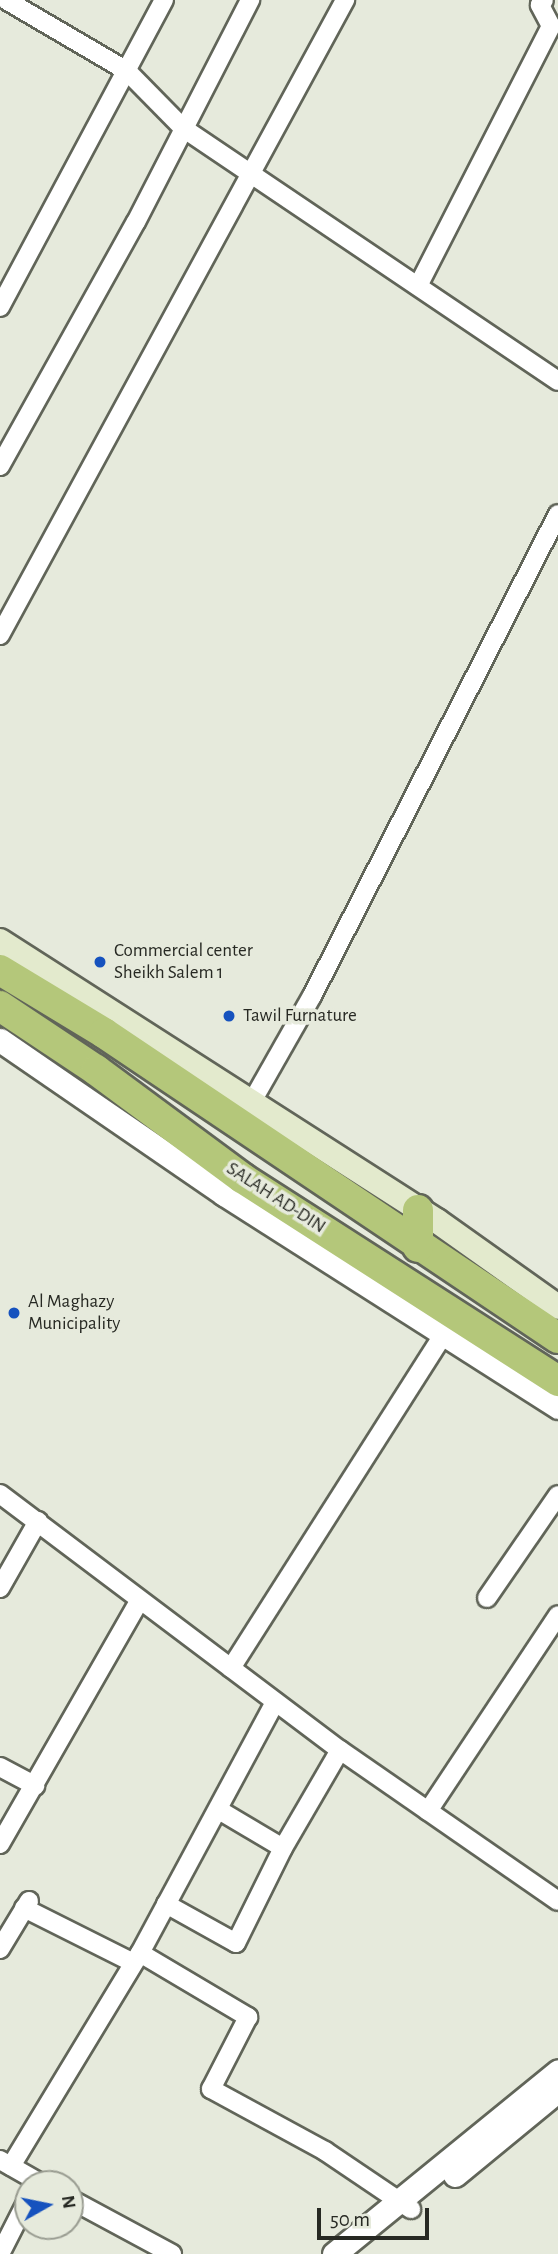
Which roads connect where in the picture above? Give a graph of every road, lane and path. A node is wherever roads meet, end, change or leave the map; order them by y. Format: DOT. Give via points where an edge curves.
graph roads {
  1 [pos="6,0"];
  2 [pos="164,0"];
  3 [pos="250,0"];
  4 [pos="345,0"];
  5 [pos="544,0"];
  6 [pos="127,71"];
  7 [pos="183,128"];
  8 [pos="251,172"];
  9 [pos="418,286"];
  10 [pos="0,307"];
  11 [pos="558,382"];
  12 [pos="0,466"];
  13 [pos="558,514"];
  14 [pos="0,635"];
  15 [pos="0,941"];
  16 [pos="0,970"];
  17 [pos="0,1006"];
  18 [pos="0,1040"];
  19 [pos="250,1105"];
  20 [pos="418,1210"];
  21 [pos="418,1247"];
  22 [pos="558,1307"];
  23 [pos="444,1334"];
  24 [pos="558,1338"];
  25 [pos="558,1381"];
  26 [pos="558,1407"];
  27 [pos="0,1494"];
  28 [pos="558,1495"];
  29 [pos="38,1521"];
  30 [pos="0,1588"];
  31 [pos="487,1598"];
  32 [pos="140,1600"];
  33 [pos="558,1615"];
  34 [pos="231,1668"];
  35 [pos="275,1702"];
  36 [pos="340,1750"];
  37 [pos="0,1767"];
  38 [pos="35,1786"];
  39 [pos="219,1810"];
  40 [pos="428,1811"];
  41 [pos="0,1844"];
  42 [pos="283,1848"];
  43 [pos="558,1901"];
  44 [pos="166,1904"];
  45 [pos="0,1949"];
  46 [pos="136,1958"];
  47 [pos="558,2071"];
  48 [pos="558,2090"];
  49 [pos="6,2163"];
  50 [pos="405,2205"];
  51 [pos="84,2207"];
  52 [pos="14,2226"];
  53 [pos="0,2254"];
  54 [pos="172,2254"];
  55 [pos="334,2254"];
  56 [pos="357,2254"];
  1 -- 6 [label="street"];
  2 -- 6 [label="street"];
  3 -- 7 [label="street"];
  4 -- 8 [label="street"];
  5 -- 9 [label="street" via="540,5 551,26"];
  6 -- 7 [label="street"];
  6 -- 10 [label="street"];
  7 -- 8 [label="street"];
  7 -- 12 [label="street"];
  8 -- 9 [label="street"];
  8 -- 14 [label="street"];
  9 -- 11 [label="street"];
  13 -- 19 [label="street" via="312,996"];
  15 -- 19 [label="main road"];
  16 -- 21 [label="highway, SALAH AD-DIN" via="104,1033"];
  17 -- 25 [label="highway, SALAH AD-DIN" via="242,1178"];
  18 -- 23 [label="street" via="224,1194"];
  19 -- 20 [label="main road"];
  20 -- 21 [label="highway"];
  20 -- 22 [label="main road"];
  21 -- 24 [label="highway, SALAH AD-DIN"];
  23 -- 26 [label="street"];
  23 -- 34 [label="street"];
  27 -- 29 [label="street"];
  28 -- 31 [label="street"];
  29 -- 30 [label="street"];
  29 -- 32 [label="street"];
  32 -- 34 [label="street"];
  32 -- 38 [label="street"];
  33 -- 40 [label="street"];
  34 -- 35 [label="street"];
  35 -- 36 [label="street"];
  35 -- 39 [label="street"];
  36 -- 40 [label="street"];
  36 -- 42 [label="street"];
  37 -- 38 [label="street"];
  38 -- 41 [label="street"];
  39 -- 42 [label="street"];
  39 -- 44 [label="street"];
  40 -- 43 [label="street"];
  42 -- 44 [label="street" via="236,1943"];
  44 -- 46 [label="street"];
  45 -- 46 [label="street" via="27,1904"];
  46 -- 49 [label="street"];
  46 -- 50 [label="street" via="248,2017 211,2089 324,2151"];
  47 -- 50 [label="street"];
  48 -- 50 [label="street"];
  50 -- 55 [label="street"];
  50 -- 56 [label="street"];
  51 -- 54 [label="street"];
  52 -- 53 [label="street"];
}
